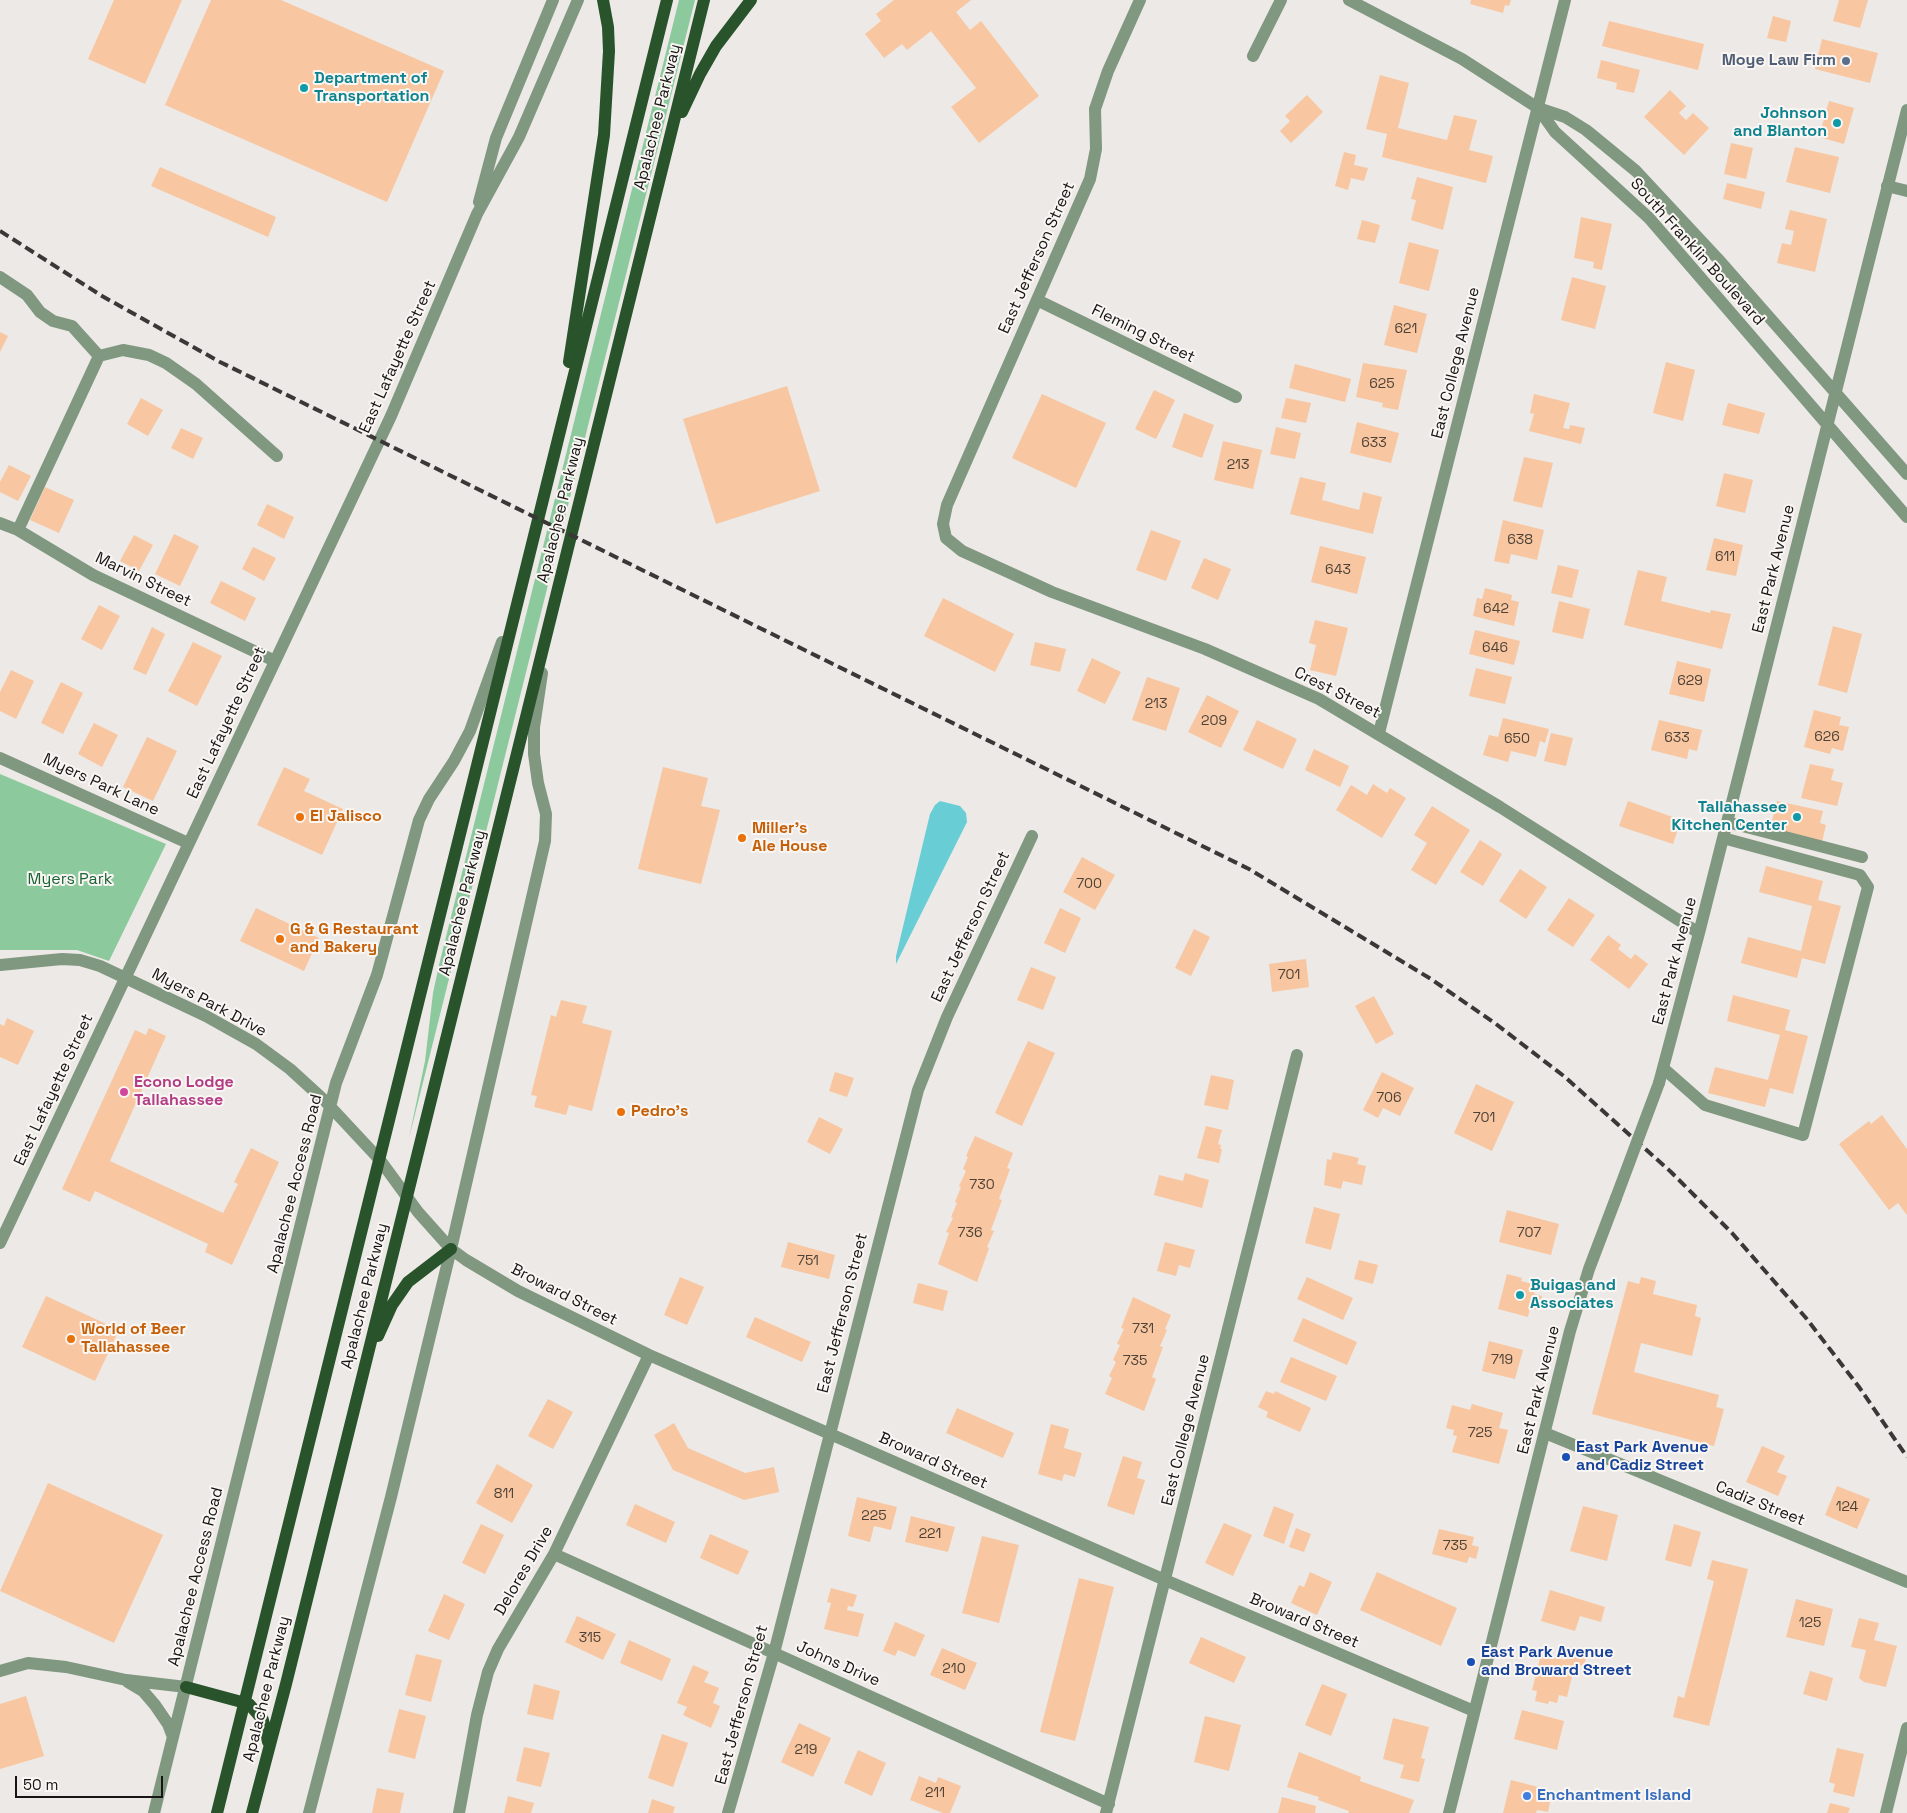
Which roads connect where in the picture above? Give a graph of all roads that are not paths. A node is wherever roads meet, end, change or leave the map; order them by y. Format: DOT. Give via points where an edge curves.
graph roads {
  1 [pos="553,0"];
  2 [pos="578,0"];
  3 [pos="602,0"];
  4 [pos="667,0"];
  5 [pos="704,0"];
  6 [pos="751,0"];
  7 [pos="1140,0"];
  8 [pos="1281,0"];
  9 [pos="1349,0"];
  10 [pos="1565,0"];
  11 [pos="1253,56"];
  12 [pos="1538,108"];
  13 [pos="1907,110"];
  14 [pos="662,166"];
  15 [pos="1887,186"];
  16 [pos="1907,191"];
  17 [pos="477,214"];
  18 [pos="0,277"];
  19 [pos="1037,300"];
  20 [pos="100,356"];
  21 [pos="1835,390"];
  22 [pos="1236,397"];
  23 [pos="1827,423"];
  24 [pos="555,448"];
  25 [pos="277,456"];
  26 [pos="1907,474"];
  27 [pos="1907,516"];
  28 [pos="0,523"];
  29 [pos="943,524"];
  30 [pos="18,530"];
  31 [pos="522,582"];
  32 [pos="558,589"];
  33 [pos="275,661"];
  34 [pos="1379,733"];
  35 [pos="0,758"];
  36 [pos="1727,822"];
  37 [pos="1032,836"];
  38 [pos="1723,838"];
  39 [pos="188,843"];
  40 [pos="1862,857"];
  41 [pos="1699,933"];
  42 [pos="0,965"];
  43 [pos="124,977"];
  44 [pos="1297,1055"];
  45 [pos="1663,1068"];
  46 [pos="330,1107"];
  47 [pos="380,1160"];
  48 [pos="407,1196"];
  49 [pos="0,1243"];
  50 [pos="451,1249"];
  51 [pos="649,1355"];
  52 [pos="362,1376"];
  53 [pos="829,1433"];
  54 [pos="1545,1433"];
  55 [pos="554,1554"];
  56 [pos="1165,1580"];
  57 [pos="1907,1582"];
  58 [pos="774,1653"];
  59 [pos="0,1671"];
  60 [pos="126,1680"];
  61 [pos="186,1686"];
  62 [pos="245,1702"];
  63 [pos="1474,1711"];
  64 [pos="1907,1728"];
  65 [pos="173,1737"];
  66 [pos="267,1754"];
  67 [pos="1108,1809"];
  68 [pos="154,1813"];
  69 [pos="216,1813"];
  70 [pos="252,1813"];
  71 [pos="309,1813"];
  72 [pos="459,1813"];
  73 [pos="728,1813"];
  74 [pos="1449,1813"];
  75 [pos="1886,1813"];
  1 -- 17 [label="street, East Lafayette Street" via="496,138"];
  2 -- 17 [label="street, East Lafayette Street" via="526,122"];
  3 -- 24 [label="main road" via="609,51 604,135"];
  4 -- 24 [label="main road, Apalachee Parkway"];
  5 -- 14 [label="main road, Apalachee Parkway"];
  6 -- 14 [label="main road" via="724,34 700,74"];
  7 -- 19 [label="street, East Jefferson Street" via="1108,71 1096,109 1096,148 1090,179"];
  8 -- 11 [label="street"];
  9 -- 12 [label="street, South Franklin Boulevard" via="1462,59"];
  10 -- 12 [label="street, East College Avenue"];
  12 -- 21 [label="street, South Franklin Boulevard" via="1565,117 1586,130 1636,171"];
  12 -- 23 [label="street, South Franklin Boulevard" via="1555,132 1649,218"];
  12 -- 34 [label="street, East College Avenue"];
  13 -- 15 [label="street, East Park Avenue"];
  14 -- 32 [label="main road, Apalachee Parkway"];
  15 -- 16 [label="street"];
  15 -- 21 [label="street, East Park Avenue"];
  17 -- 33 [label="street, East Lafayette Street" via="412,370"];
  18 -- 20 [label="street" via="27,295 40,312 53,321 72,326"];
  19 -- 22 [label="street, Fleming Street"];
  19 -- 29 [label="street, East Jefferson Street" via="947,505"];
  20 -- 25 [label="street" via="123,350 149,355 166,363 196,384"];
  20 -- 30 [label="street"];
  21 -- 23 [label="street, East Park Avenue"];
  21 -- 26 [label="street, South Franklin Boulevard"];
  23 -- 27 [label="street, South Franklin Boulevard"];
  23 -- 36 [label="street, East Park Avenue"];
  24 -- 31 [label="main road, Apalachee Parkway"];
  28 -- 30 [label="street, Marvin Street"];
  29 -- 34 [label="street, Crest Street" via="946,538 962,551 1052,592 1214,652 1319,699"];
  30 -- 33 [label="street, Marvin Street" via="93,575"];
  31 -- 46 [label="street, Apalachee Access Road" via="470,731 428,799 419,820 383,957"];
  31 -- 47 [label="main road, Apalachee Parkway"];
  32 -- 48 [label="main road, Apalachee Parkway"];
  32 -- 50 [label="street" via="534,735 536,774 546,814 546,832"];
  33 -- 39 [label="street, East Lafayette Street"];
  34 -- 41 [label="street, Crest Street"];
  35 -- 39 [label="street, Myers Park Lane"];
  36 -- 38 [label="street, East Park Avenue"];
  36 -- 40 [label="street"];
  37 -- 53 [label="street, East Jefferson Street" via="947,1017 918,1090"];
  38 -- 41 [label="street, East Park Avenue"];
  38 -- 45 [label="street" via="1860,875 1868,887 1803,1135 1705,1105"];
  39 -- 43 [label="street, East Lafayette Street"];
  41 -- 45 [label="street, East Park Avenue"];
  42 -- 43 [label="street, Myers Park Drive" via="80,960"];
  43 -- 46 [label="street, Myers Park Drive" via="256,1044 310,1085"];
  43 -- 49 [label="street, East Lafayette Street"];
  44 -- 56 [label="street, East College Avenue"];
  45 -- 54 [label="street, East Park Avenue, bridge" via="1589,1269"];
  46 -- 47 [label="street, Myers Park Drive"];
  46 -- 61 [label="street, Apalachee Access Road"];
  47 -- 48 [label="street, Myers Park Drive"];
  47 -- 62 [label="main road, Apalachee Parkway"];
  48 -- 50 [label="street, Broward Street"];
  48 -- 52 [label="main road, Apalachee Parkway"];
  50 -- 51 [label="street, Broward Street" via="518,1291"];
  50 -- 52 [label="main road" via="403,1288 381,1328"];
  50 -- 71 [label="street"];
  51 -- 53 [label="street, Broward Street"];
  51 -- 55 [label="street, Delores Drive"];
  52 -- 66 [label="main road, Apalachee Parkway"];
  53 -- 56 [label="street, Broward Street"];
  53 -- 58 [label="street, East Jefferson Street"];
  54 -- 57 [label="street, Cadiz Street"];
  54 -- 63 [label="street, East Park Avenue"];
  55 -- 58 [label="street, Johns Drive"];
  55 -- 72 [label="street, Delores Drive" via="488,1672"];
  56 -- 63 [label="street, Broward Street"];
  56 -- 67 [label="street, East College Avenue"];
  58 -- 67 [label="street, Johns Drive"];
  58 -- 73 [label="street, East Jefferson Street"];
  59 -- 60 [label="street" via="28,1663 66,1667"];
  60 -- 61 [label="street"];
  60 -- 65 [label="street" via="155,1705"];
  61 -- 62 [label="main road"];
  61 -- 65 [label="street, Apalachee Access Road"];
  62 -- 66 [label="main road" via="257,1710 265,1726"];
  62 -- 69 [label="main road, Apalachee Parkway"];
  63 -- 74 [label="street, East Park Avenue"];
  64 -- 75 [label="street"];
  65 -- 68 [label="street, Apalachee Access Road"];
  66 -- 70 [label="main road, Apalachee Parkway"];
}
